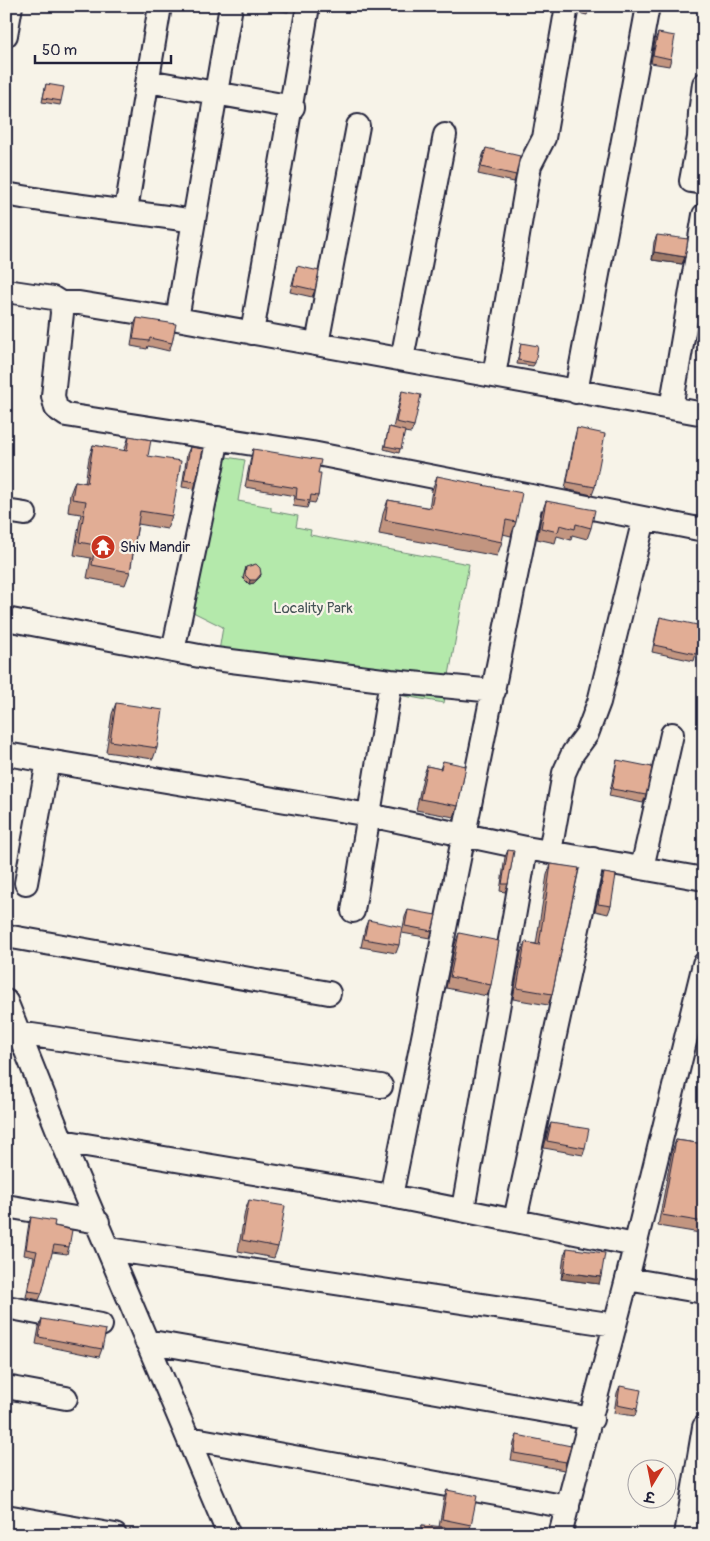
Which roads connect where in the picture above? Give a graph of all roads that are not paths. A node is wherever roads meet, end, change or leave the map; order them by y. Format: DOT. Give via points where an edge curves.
graph roads {
  1 [pos="12,6"];
  2 [pos="160,6"];
  3 [pos="231,6"];
  4 [pos="308,6"];
  5 [pos="567,6"];
  6 [pos="648,6"];
  7 [pos="6,35"];
  8 [pos="148,81"];
  9 [pos="704,84"];
  10 [pos="216,93"];
  11 [pos="293,107"];
  12 [pos="358,126"];
  13 [pos="445,135"];
  14 [pos="704,183"];
  15 [pos="6,194"];
  16 [pos="126,210"];
  17 [pos="704,215"];
  18 [pos="193,221"];
  19 [pos="6,291"];
  20 [pos="61,303"];
  21 [pos="177,319"];
  22 [pos="252,333"];
  23 [pos="317,344"];
  24 [pos="402,359"];
  25 [pos="494,376"];
  26 [pos="576,392"];
  27 [pos="670,408"];
  28 [pos="704,414"];
  29 [pos="218,438"];
  30 [pos="532,497"];
  31 [pos="644,519"];
  32 [pos="704,530"];
  33 [pos="6,619"];
  34 [pos="173,651"];
  35 [pos="392,681"];
  36 [pos="494,691"];
  37 [pos="672,734"];
  38 [pos="6,754"];
  39 [pos="48,762"];
  40 [pos="369,815"];
  41 [pos="463,834"];
  42 [pos="526,848"];
  43 [pos="550,852"];
  44 [pos="593,859"];
  45 [pos="642,868"];
  46 [pos="704,879"];
  47 [pos="26,883"];
  48 [pos="353,911"];
  49 [pos="6,936"];
  50 [pos="704,964"];
  51 [pos="329,993"];
  52 [pos="6,1001"];
  53 [pos="18,1033"];
  54 [pos="381,1086"];
  55 [pos="62,1142"];
  56 [pos="391,1196"];
  57 [pos="6,1206"];
  58 [pos="463,1210"];
  59 [pos="515,1220"];
  60 [pos="98,1222"];
  61 [pos="635,1245"];
  62 [pos="109,1249"];
  63 [pos="627,1279"];
  64 [pos="704,1292"];
  65 [pos="6,1307"];
  66 [pos="101,1325"];
  67 [pos="615,1325"];
  68 [pos="146,1341"];
  69 [pos="6,1386"];
  70 [pos="66,1398"];
  71 [pos="592,1419"];
  72 [pos="704,1426"];
  73 [pos="189,1438"];
  74 [pos="568,1507"];
  75 [pos="6,1516"];
  76 [pos="115,1535"];
  77 [pos="229,1535"];
  78 [pos="560,1535"];
  79 [pos="686,1535"];
  1 -- 7 [label="street"];
  2 -- 8 [label="street"];
  3 -- 10 [label="street"];
  4 -- 11 [label="street"];
  5 -- 25 [label="street" via="544,138 530,165"];
  6 -- 26 [label="street"];
  8 -- 10 [label="street"];
  8 -- 16 [label="street"];
  9 -- 14 [label="street" via="691,181"];
  10 -- 11 [label="street"];
  10 -- 18 [label="street"];
  11 -- 22 [label="street"];
  12 -- 23 [label="street"];
  13 -- 24 [label="street"];
  15 -- 16 [label="street" via="55,204"];
  16 -- 18 [label="street"];
  17 -- 27 [label="street"];
  18 -- 21 [label="street"];
  19 -- 20 [label="street" via="53,298"];
  20 -- 21 [label="street" via="79,302"];
  20 -- 29 [label="street" via="53,396 60,412"];
  21 -- 22 [label="street"];
  22 -- 23 [label="street"];
  23 -- 24 [label="street"];
  24 -- 25 [label="street"];
  25 -- 26 [label="street"];
  26 -- 27 [label="street"];
  27 -- 28 [label="street"];
  29 -- 30 [label="street" via="312,453"];
  29 -- 34 [label="street"];
  30 -- 31 [label="street"];
  30 -- 36 [label="street"];
  31 -- 32 [label="street"];
  31 -- 43 [label="street" via="599,702 586,734 564,772"];
  33 -- 34 [label="street"];
  34 -- 35 [label="street" via="247,664"];
  35 -- 36 [label="street"];
  35 -- 40 [label="street"];
  36 -- 41 [label="street"];
  37 -- 45 [label="street"];
  38 -- 39 [label="street"];
  39 -- 40 [label="street"];
  39 -- 47 [label="street"];
  40 -- 41 [label="street"];
  40 -- 48 [label="street"];
  41 -- 42 [label="street"];
  41 -- 56 [label="street"];
  42 -- 43 [label="street"];
  42 -- 58 [label="street"];
  43 -- 44 [label="street"];
  44 -- 45 [label="street"];
  44 -- 59 [label="street"];
  45 -- 46 [label="street"];
  49 -- 51 [label="street"];
  50 -- 61 [label="street"];
  52 -- 53 [label="street"];
  53 -- 54 [label="street"];
  53 -- 55 [label="street"];
  55 -- 56 [label="street"];
  55 -- 60 [label="street"];
  56 -- 58 [label="street"];
  57 -- 60 [label="street"];
  58 -- 59 [label="street"];
  59 -- 61 [label="street"];
  60 -- 62 [label="street"];
  61 -- 63 [label="street"];
  62 -- 67 [label="street"];
  62 -- 68 [label="street"];
  63 -- 64 [label="street"];
  63 -- 67 [label="street"];
  65 -- 66 [label="street"];
  67 -- 71 [label="street"];
  68 -- 71 [label="street"];
  68 -- 73 [label="street"];
  69 -- 70 [label="street"];
  71 -- 74 [label="street"];
  72 -- 79 [label="street"];
  73 -- 74 [label="street"];
  73 -- 77 [label="street"];
  74 -- 78 [label="street"];
  75 -- 76 [label="street"];
}
